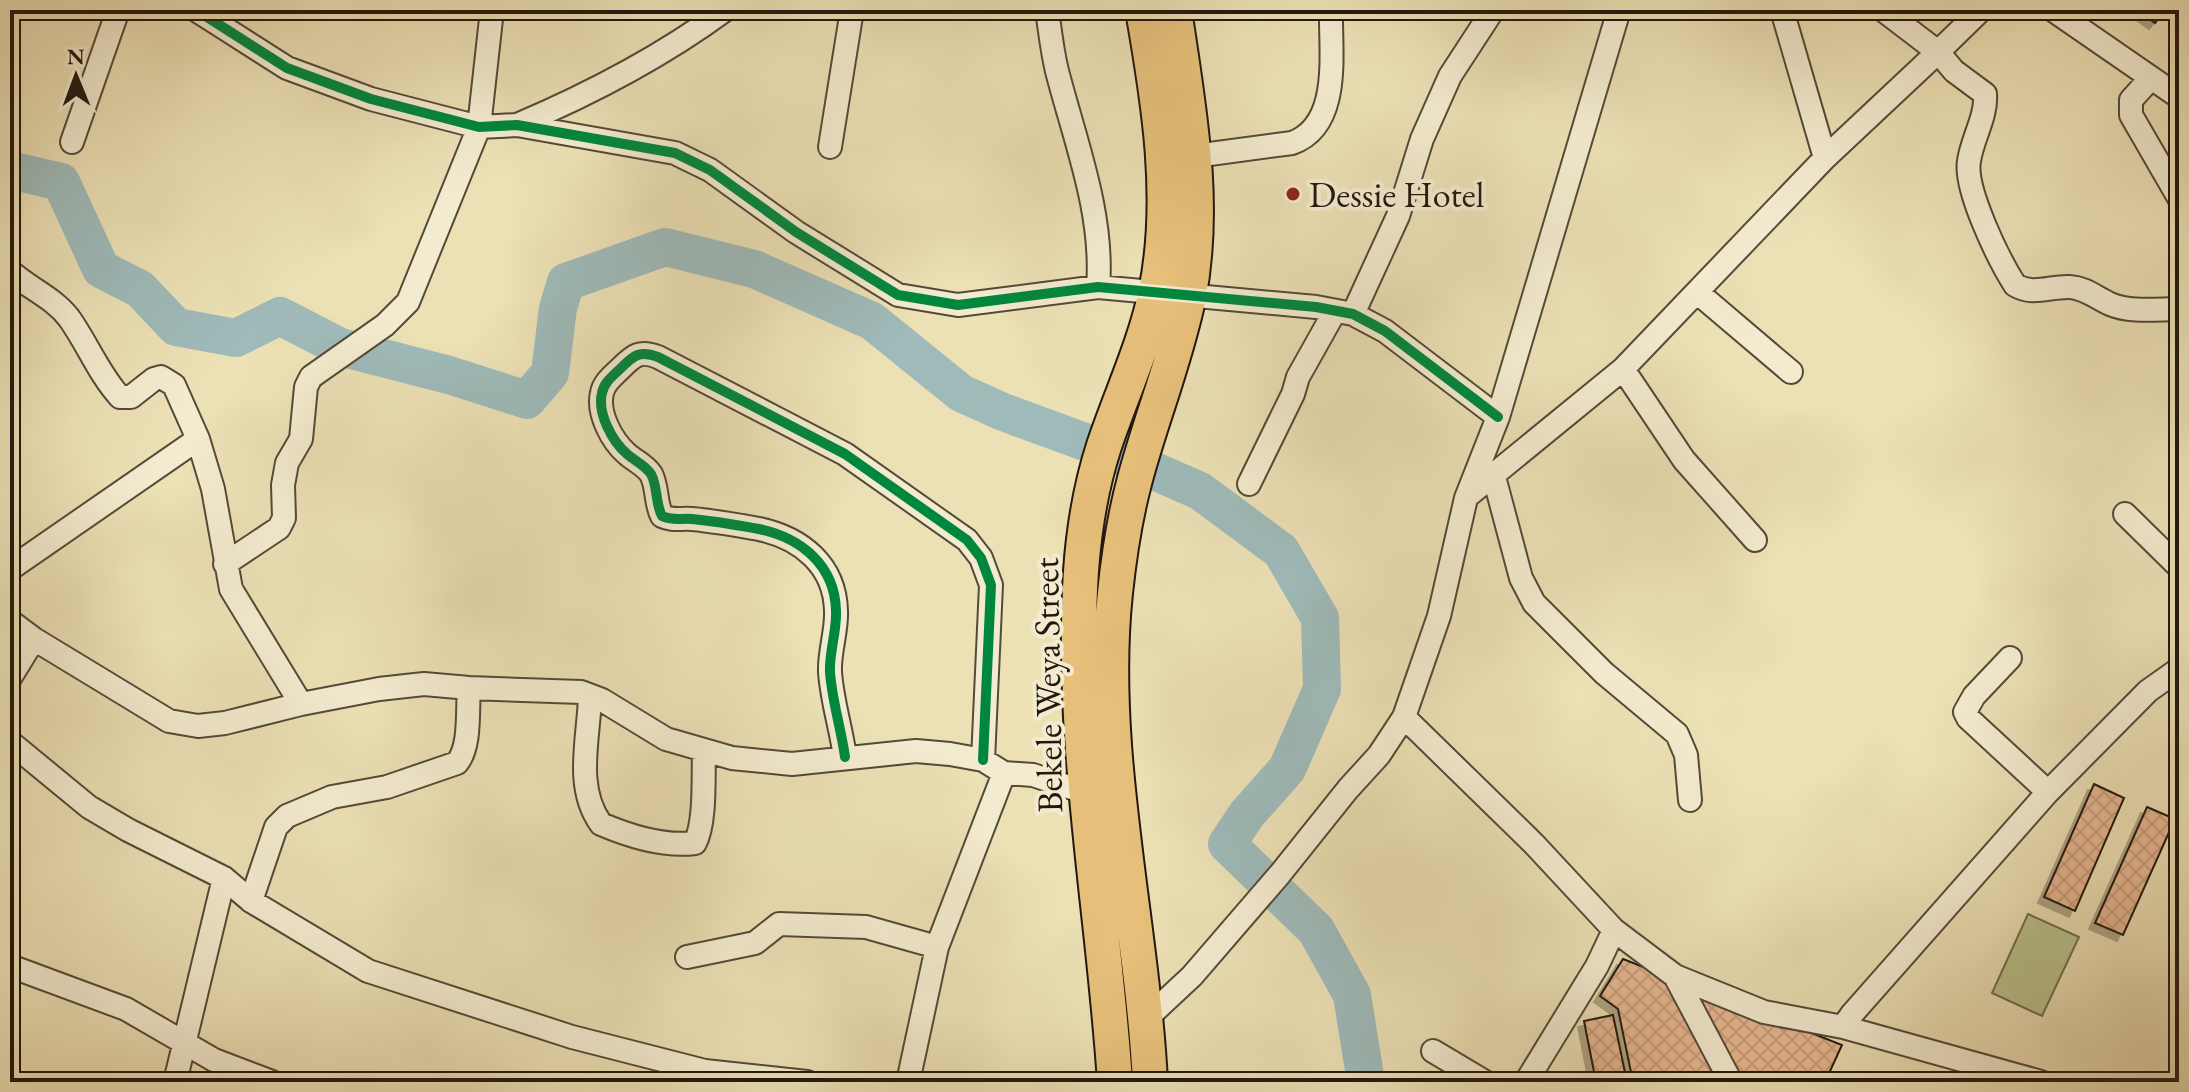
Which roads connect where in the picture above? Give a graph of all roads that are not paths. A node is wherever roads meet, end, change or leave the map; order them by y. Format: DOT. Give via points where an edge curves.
graph roads {
  1 [pos="118,10"];
  2 [pos="196,10"];
  3 [pos="492,10"];
  4 [pos="725,10"];
  5 [pos="852,10"];
  6 [pos="1047,10"];
  7 [pos="1143,10"];
  8 [pos="1174,10"];
  9 [pos="1331,10"];
  10 [pos="1493,10"];
  11 [pos="1619,10"];
  12 [pos="1782,10"];
  13 [pos="1883,10"];
  14 [pos="1981,10"];
  15 [pos="2053,10"];
  16 [pos="1938,52"];
  17 [pos="2150,79"];
  18 [pos="2179,97"];
  19 [pos="517,125"];
  20 [pos="479,127"];
  21 [pos="72,142"];
  22 [pos="830,147"];
  23 [pos="1195,156"];
  24 [pos="1825,158"];
  25 [pos="2179,198"];
  26 [pos="10,271"];
  27 [pos="1098,287"];
  28 [pos="1698,293"];
  29 [pos="1172,294"];
  30 [pos="2179,309"];
  31 [pos="1344,313"];
  32 [pos="1623,369"];
  33 [pos="1791,372"];
  34 [pos="1498,417"];
  35 [pos="198,439"];
  36 [pos="1493,473"];
  37 [pos="1249,484"];
  38 [pos="1466,498"];
  39 [pos="2125,514"];
  40 [pos="1755,540"];
  41 [pos="225,564"];
  42 [pos="2179,567"];
  43 [pos="10,569"];
  44 [pos="10,621"];
  45 [pos="34,639"];
  46 [pos="2010,658"];
  47 [pos="2179,669"];
  48 [pos="10,678"];
  49 [pos="469,688"];
  50 [pos="590,696"];
  51 [pos="301,704"];
  52 [pos="1404,717"];
  53 [pos="10,742"];
  54 [pos="704,750"];
  55 [pos="845,757"];
  56 [pos="983,760"];
  57 [pos="1004,773"];
  58 [pos="2048,792"];
  59 [pos="1087,793"];
  60 [pos="1690,800"];
  61 [pos="224,878"];
  62 [pos="251,901"];
  63 [pos="1614,930"];
  64 [pos="937,947"];
  65 [pos="687,957"];
  66 [pos="10,966"];
  67 [pos="1675,976"];
  68 [pos="1147,1018"];
  69 [pos="1843,1027"];
  70 [pos="185,1043"];
  71 [pos="1433,1051"];
  72 [pos="175,1082"];
  73 [pos="272,1082"];
  74 [pos="807,1082"];
  75 [pos="908,1082"];
  76 [pos="1115,1082"];
  77 [pos="1150,1082"];
  78 [pos="1485,1082"];
  79 [pos="1526,1082"];
  80 [pos="1731,1082"];
  81 [pos="2041,1082"];
  1 -- 21 [label="street"];
  2 -- 20 [label="street" via="287,68 371,99"];
  3 -- 20 [label="street"];
  4 -- 19 [label="street" via="610,82"];
  5 -- 22 [label="street"];
  6 -- 27 [label="street" via="1101,254"];
  7 -- 29 [label="main road, Bekele Weya Street" via="1162,156"];
  8 -- 23 [label="main road"];
  9 -- 23 [label="street" via="1330,86 1318,124 1292,143"];
  10 -- 31 [label="street" via="1450,76 1422,139 1398,216"];
  11 -- 34 [label="street"];
  12 -- 24 [label="street"];
  13 -- 16 [label="street"];
  14 -- 16 [label="street"];
  15 -- 17 [label="street"];
  16 -- 24 [label="street"];
  16 -- 30 [label="street" via="1985,94 1967,177 2015,285 2023,290 2087,290 2121,308"];
  17 -- 18 [label="street"];
  17 -- 25 [label="street" via="2131,100 2131,115"];
  19 -- 20 [label="street"];
  19 -- 27 [label="street" via="675,153 710,170 796,232 898,295 958,305"];
  20 -- 41 [label="street" via="408,302 385,325 311,377 306,387 301,439 287,463 279,528"];
  23 -- 29 [label="main road" via="1195,228"];
  24 -- 28 [label="street"];
  26 -- 35 [label="street" via="67,316 120,397 131,397 161,377 174,385"];
  27 -- 29 [label="street"];
  28 -- 32 [label="street"];
  28 -- 33 [label="street"];
  29 -- 31 [label="street"];
  29 -- 59 [label="main road, Bekele Weya Street" via="1139,348 1100,459 1081,573 1080,687"];
  29 -- 68 [label="main road" via="1173,358 1138,470 1115,595 1116,758"];
  31 -- 34 [label="street" via="1385,331"];
  31 -- 37 [label="street" via="1298,377"];
  32 -- 36 [label="street"];
  32 -- 40 [label="street" via="1684,460"];
  34 -- 38 [label="street"];
  35 -- 41 [label="street" via="213,489"];
  35 -- 43 [label="street"];
  36 -- 38 [label="street"];
  36 -- 60 [label="street" via="1521,578 1534,603 1604,673 1677,734 1686,755"];
  38 -- 52 [label="street" via="1439,616"];
  39 -- 42 [label="street"];
  41 -- 51 [label="street" via="241,609"];
  44 -- 45 [label="street"];
  45 -- 48 [label="street"];
  45 -- 51 [label="street" via="169,721 225,723"];
  46 -- 58 [label="street" via="1965,712"];
  47 -- 58 [label="street" via="2148,691"];
  49 -- 50 [label="street"];
  49 -- 51 [label="street" via="424,684"];
  49 -- 62 [label="street" via="466,740 457,763 387,787 332,797 287,816 276,827"];
  50 -- 54 [label="street" via="666,739"];
  50 -- 54 [label="street" via="586,790 601,824 665,843 695,843"];
  52 -- 63 [label="street"];
  52 -- 68 [label="street" via="1379,755 1192,976"];
  53 -- 61 [label="street" via="89,807"];
  54 -- 55 [label="street" via="792,764"];
  55 -- 56 [label="street" via="916,751"];
  55 -- 56 [label="street" via="830,667 837,613 825,570 812,552 786,537 662,516 653,477 611,437 604,414 601,395 606,383 635,355 658,357 845,454 974,548 991,585"];
  56 -- 57 [label="street"];
  57 -- 59 [label="street" via="1033,775"];
  57 -- 64 [label="street"];
  58 -- 69 [label="street"];
  59 -- 76 [label="main road, Bekele Weya Street"];
  61 -- 62 [label="street"];
  61 -- 70 [label="street"];
  62 -- 74 [label="street" via="368,971 441,996 705,1071"];
  63 -- 67 [label="street"];
  63 -- 79 [label="street"];
  64 -- 65 [label="street" via="866,927 779,924 755,943"];
  64 -- 75 [label="street"];
  66 -- 70 [label="street" via="126,1009"];
  67 -- 69 [label="street" via="1764,1012"];
  67 -- 80 [label="street"];
  68 -- 77 [label="main road"];
  69 -- 81 [label="street"];
  70 -- 72 [label="street"];
  70 -- 73 [label="street"];
  71 -- 78 [label="street"];
}
